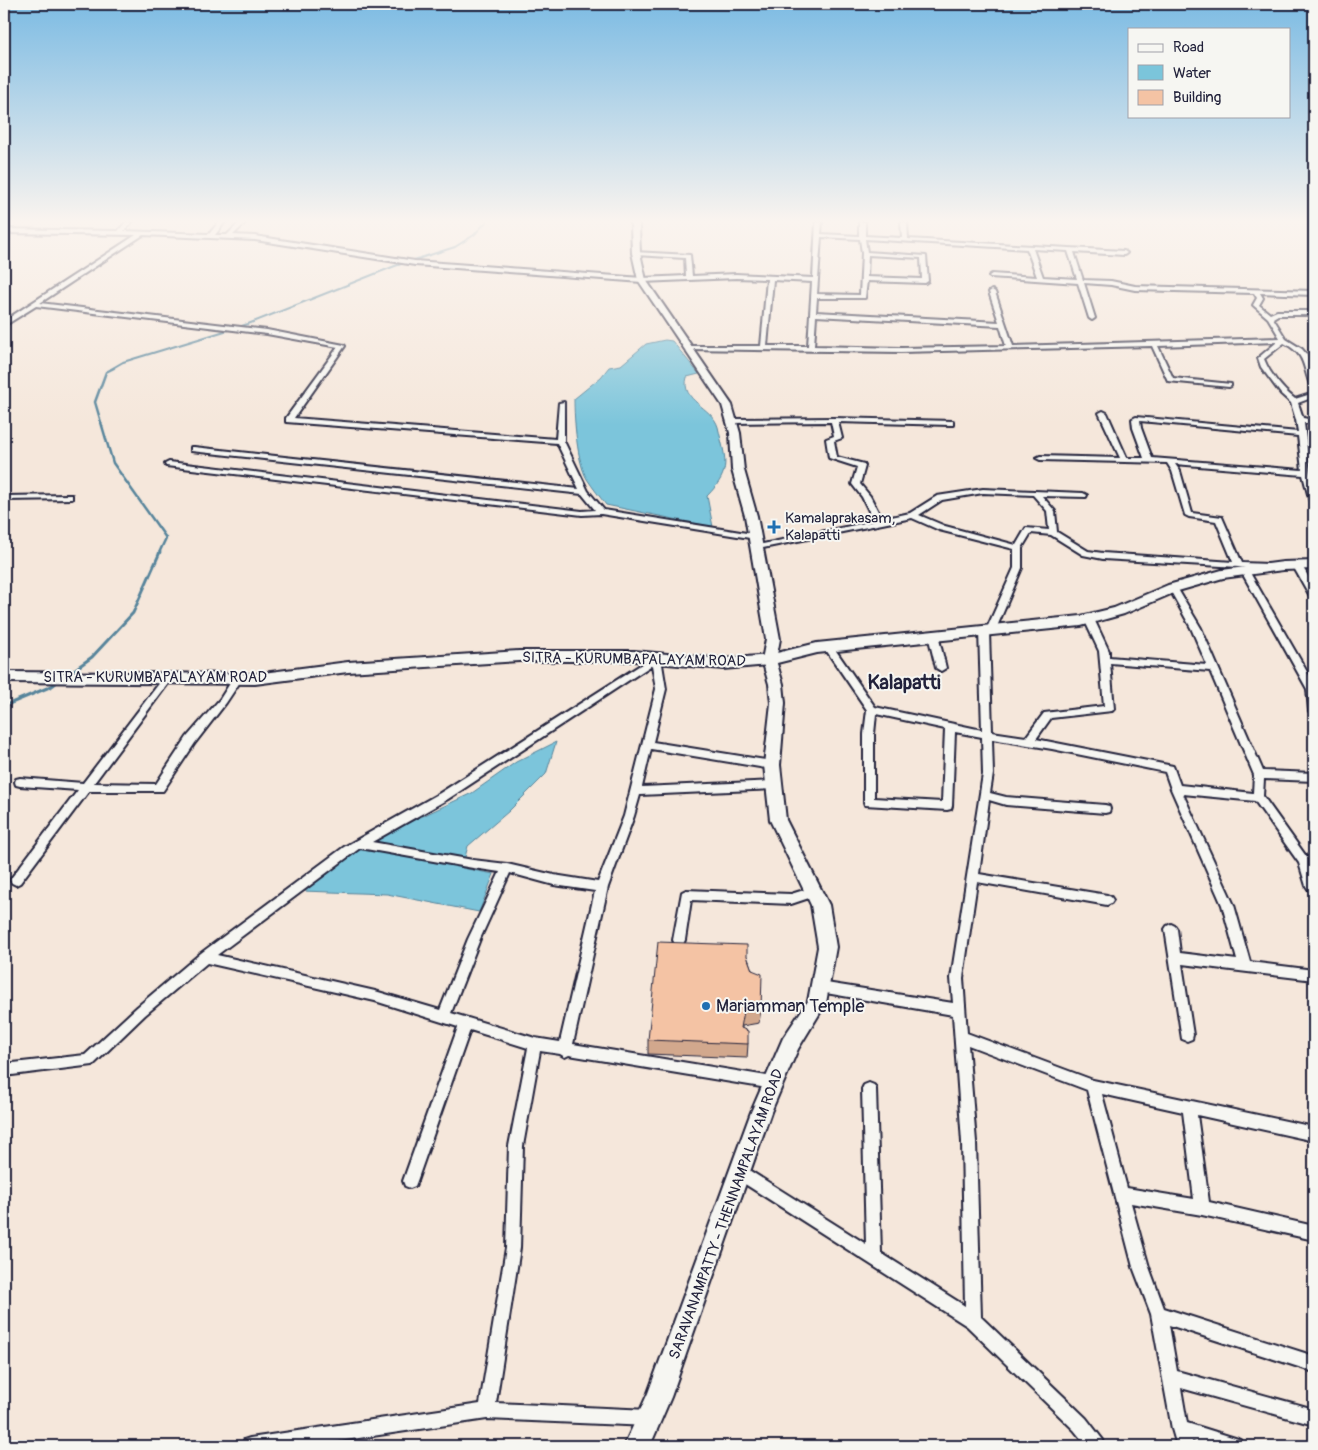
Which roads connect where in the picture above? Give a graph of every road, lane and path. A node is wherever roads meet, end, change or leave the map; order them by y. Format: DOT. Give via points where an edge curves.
graph roads {
  1 [pos="57,290"];
  2 [pos="649,290"];
  3 [pos="769,290"];
  4 [pos="814,290"];
  5 [pos="863,290"];
  6 [pos="1084,290"];
  7 [pos="1202,290"];
  8 [pos="1256,291"];
  9 [pos="992,292"];
  10 [pos="1314,293"];
  11 [pos="814,296"];
  12 [pos="36,304"];
  13 [pos="1314,313"];
  14 [pos="813,314"];
  15 [pos="1270,317"];
  16 [pos="1092,318"];
  17 [pos="4,324"];
  18 [pos="1001,324"];
  19 [pos="1284,340"];
  20 [pos="1154,343"];
  21 [pos="764,346"];
  22 [pos="688,347"];
  23 [pos="811,348"];
  24 [pos="1010,348"];
  25 [pos="1229,386"];
  26 [pos="1314,387"];
  27 [pos="1314,395"];
  28 [pos="1303,399"];
  29 [pos="1314,401"];
  30 [pos="1294,402"];
  31 [pos="562,403"];
  32 [pos="1103,413"];
  33 [pos="834,420"];
  34 [pos="1300,420"];
  35 [pos="732,421"];
  36 [pos="1314,422"];
  37 [pos="950,424"];
  38 [pos="1300,434"];
  39 [pos="560,441"];
  40 [pos="194,449"];
  41 [pos="1040,458"];
  42 [pos="1125,461"];
  43 [pos="1149,461"];
  44 [pos="1169,461"];
  45 [pos="169,464"];
  46 [pos="1306,473"];
  47 [pos="584,492"];
  48 [pos="1035,493"];
  49 [pos="1083,494"];
  50 [pos="68,497"];
  51 [pos="4,498"];
  52 [pos="1314,502"];
  53 [pos="601,512"];
  54 [pos="913,515"];
  55 [pos="879,522"];
  56 [pos="1053,533"];
  57 [pos="756,542"];
  58 [pos="1018,548"];
  59 [pos="1298,566"];
  60 [pos="1314,566"];
  61 [pos="1241,567"];
  62 [pos="1173,588"];
  63 [pos="1314,596"];
  64 [pos="1089,619"];
  65 [pos="988,629"];
  66 [pos="933,635"];
  67 [pos="829,647"];
  68 [pos="656,658"];
  69 [pos="769,660"];
  70 [pos="1105,660"];
  71 [pos="941,668"];
  72 [pos="1212,668"];
  73 [pos="4,677"];
  74 [pos="38,677"];
  75 [pos="89,678"];
  76 [pos="167,679"];
  77 [pos="237,679"];
  78 [pos="872,710"];
  79 [pos="1314,711"];
  80 [pos="950,727"];
  81 [pos="987,736"];
  82 [pos="1029,742"];
  83 [pos="647,745"];
  84 [pos="772,765"];
  85 [pos="1259,775"];
  86 [pos="1314,777"];
  87 [pos="20,782"];
  88 [pos="774,785"];
  89 [pos="86,787"];
  90 [pos="1176,789"];
  91 [pos="635,791"];
  92 [pos="985,795"];
  93 [pos="1258,797"];
  94 [pos="1105,809"];
  95 [pos="360,844"];
  96 [pos="507,868"];
  97 [pos="972,877"];
  98 [pos="16,880"];
  99 [pos="1312,886"];
  100 [pos="602,887"];
  101 [pos="814,892"];
  102 [pos="1107,900"];
  103 [pos="1171,929"];
  104 [pos="679,940"];
  105 [pos="205,957"];
  106 [pos="1175,958"];
  107 [pos="1245,966"];
  108 [pos="1314,975"];
  109 [pos="820,988"];
  110 [pos="959,1010"];
  111 [pos="444,1016"];
  112 [pos="466,1022"];
  113 [pos="1187,1035"];
  114 [pos="961,1036"];
  115 [pos="535,1044"];
  116 [pos="566,1051"];
  117 [pos="4,1070"];
  118 [pos="773,1083"];
  119 [pos="1093,1086"];
  120 [pos="869,1089"];
  121 [pos="1189,1106"];
  122 [pos="1314,1134"];
  123 [pos="739,1172"];
  124 [pos="410,1181"];
  125 [pos="1122,1194"];
  126 [pos="1202,1208"];
  127 [pos="1314,1233"];
  128 [pos="874,1257"];
  129 [pos="1159,1314"];
  130 [pos="973,1320"];
  131 [pos="1314,1364"];
  132 [pos="1171,1377"];
  133 [pos="487,1411"];
  134 [pos="1314,1417"];
  135 [pos="650,1418"];
  136 [pos="1180,1429"];
  137 [pos="250,1446"];
  138 [pos="637,1446"];
  139 [pos="1097,1446"];
  140 [pos="1185,1446"];
  141 [pos="1235,1446"];
  1 -- 12 [label="street"];
  2 -- 22 [label="main road, SARAVANAMPATTY - THENNAMPALAYAM ROAD"];
  3 -- 21 [label="street"];
  4 -- 11 [label="street"];
  5 -- 11 [label="street" via="863,298"];
  6 -- 16 [label="street"];
  7 -- 8 [label="street"];
  8 -- 10 [label="street"];
  8 -- 15 [label="street" via="1260,298 1256,305"];
  9 -- 18 [label="street"];
  11 -- 14 [label="street"];
  12 -- 17 [label="street"];
  12 -- 39 [label="street" via="252,330 342,346 289,420"];
  13 -- 15 [label="street" via="1276,313"];
  14 -- 18 [label="street"];
  14 -- 23 [label="street"];
  15 -- 19 [label="street"];
  18 -- 24 [label="street"];
  19 -- 20 [label="street"];
  19 -- 26 [label="street" via="1296,346 1307,358 1308,374"];
  19 -- 30 [label="street" via="1262,358 1264,367"];
  20 -- 24 [label="street"];
  20 -- 25 [label="street" via="1170,380"];
  21 -- 22 [label="street"];
  21 -- 23 [label="street"];
  22 -- 35 [label="main road, SARAVANAMPATTY - THENNAMPALAYAM ROAD" via="727,405"];
  23 -- 24 [label="street"];
  27 -- 28 [label="street"];
  28 -- 29 [label="street"];
  28 -- 30 [label="street"];
  30 -- 34 [label="street"];
  31 -- 39 [label="street"];
  32 -- 42 [label="street"];
  33 -- 35 [label="street"];
  33 -- 37 [label="street"];
  33 -- 55 [label="street" via="838,438 830,439 833,458 861,466 856,484"];
  34 -- 36 [label="street"];
  34 -- 38 [label="street"];
  35 -- 57 [label="main road, SARAVANAMPATTY - THENNAMPALAYAM ROAD" via="738,470"];
  38 -- 43 [label="street" via="1136,418"];
  38 -- 46 [label="street"];
  39 -- 47 [label="street"];
  40 -- 47 [label="street"];
  41 -- 42 [label="street"];
  42 -- 43 [label="street"];
  43 -- 44 [label="street"];
  44 -- 46 [label="street"];
  44 -- 61 [label="street" via="1176,471 1188,515 1219,519"];
  45 -- 53 [label="street" via="582,513"];
  46 -- 52 [label="street"];
  47 -- 53 [label="street"];
  48 -- 49 [label="street"];
  48 -- 54 [label="street" via="983,491 940,498"];
  48 -- 56 [label="street" via="1051,511"];
  50 -- 51 [label="street"];
  53 -- 57 [label="street"];
  54 -- 55 [label="street"];
  54 -- 58 [label="street" via="942,528"];
  55 -- 57 [label="street"];
  56 -- 58 [label="street" via="1029,530"];
  56 -- 61 [label="street" via="1086,553"];
  57 -- 69 [label="main road, SARAVANAMPATTY - THENNAMPALAYAM ROAD" via="774,639"];
  58 -- 65 [label="street" via="1018,568"];
  59 -- 60 [label="main road, SITRA - KURUMBAPALAYAM ROAD"];
  59 -- 61 [label="main road, SITRA - KURUMBAPALAYAM ROAD"];
  59 -- 63 [label="street"];
  61 -- 62 [label="main road, SITRA - KURUMBAPALAYAM ROAD"];
  61 -- 79 [label="street" via="1312,689"];
  62 -- 64 [label="main road, SITRA - KURUMBAPALAYAM ROAD" via="1119,612"];
  62 -- 72 [label="street" via="1196,628"];
  64 -- 65 [label="main road, SITRA - KURUMBAPALAYAM ROAD"];
  64 -- 70 [label="street"];
  65 -- 66 [label="main road, SITRA - KURUMBAPALAYAM ROAD"];
  65 -- 81 [label="street"];
  66 -- 67 [label="main road, SITRA - KURUMBAPALAYAM ROAD"];
  66 -- 71 [label="street"];
  67 -- 69 [label="main road, SITRA - KURUMBAPALAYAM ROAD"];
  67 -- 78 [label="street"];
  68 -- 69 [label="main road, SITRA - KURUMBAPALAYAM ROAD" via="723,664"];
  68 -- 77 [label="main road, SITRA - KURUMBAPALAYAM ROAD" via="519,656 348,667"];
  68 -- 83 [label="street" via="661,689"];
  68 -- 95 [label="street" via="444,796"];
  69 -- 84 [label="main road, SARAVANAMPATTY - THENNAMPALAYAM ROAD" via="778,703"];
  70 -- 72 [label="street"];
  70 -- 82 [label="street" via="1109,709 1048,715"];
  72 -- 85 [label="street"];
  73 -- 74 [label="main road, SITRA - KURUMBAPALAYAM ROAD"];
  74 -- 75 [label="main road, SITRA - KURUMBAPALAYAM ROAD"];
  75 -- 76 [label="main road, SITRA - KURUMBAPALAYAM ROAD"];
  76 -- 77 [label="main road, SITRA - KURUMBAPALAYAM ROAD"];
  76 -- 89 [label="street"];
  77 -- 89 [label="street" via="159,788"];
  78 -- 80 [label="street"];
  78 -- 80 [label="street" via="869,802 947,806"];
  80 -- 81 [label="street"];
  81 -- 82 [label="street"];
  81 -- 92 [label="street"];
  82 -- 90 [label="street" via="1169,769"];
  83 -- 84 [label="street"];
  83 -- 91 [label="street"];
  84 -- 88 [label="main road, SARAVANAMPATTY - THENNAMPALAYAM ROAD"];
  85 -- 86 [label="street"];
  85 -- 93 [label="street"];
  87 -- 89 [label="street"];
  88 -- 91 [label="street"];
  88 -- 101 [label="main road, SARAVANAMPATTY - THENNAMPALAYAM ROAD" via="778,820"];
  89 -- 98 [label="street"];
  90 -- 93 [label="street"];
  90 -- 107 [label="street" via="1228,905"];
  91 -- 100 [label="street"];
  92 -- 94 [label="street" via="1006,801"];
  92 -- 97 [label="street"];
  93 -- 99 [label="street" via="1304,862"];
  95 -- 96 [label="street"];
  95 -- 105 [label="street"];
  96 -- 100 [label="street" via="554,880"];
  96 -- 111 [label="street" via="474,939"];
  97 -- 102 [label="street"];
  97 -- 110 [label="street" via="957,978"];
  100 -- 116 [label="street"];
  101 -- 104 [label="street" via="791,898 686,895"];
  101 -- 109 [label="main road, SARAVANAMPATTY - THENNAMPALAYAM ROAD" via="820,905 827,947"];
  103 -- 106 [label="street"];
  105 -- 111 [label="street" via="375,996"];
  105 -- 117 [label="street" via="88,1061"];
  106 -- 107 [label="street"];
  106 -- 113 [label="street"];
  107 -- 108 [label="street"];
  109 -- 110 [label="street"];
  109 -- 118 [label="main road, SARAVANAMPATTY - THENNAMPALAYAM ROAD" via="817,1002 790,1044"];
  110 -- 114 [label="street"];
  111 -- 112 [label="street"];
  112 -- 115 [label="street"];
  112 -- 124 [label="street"];
  114 -- 119 [label="street"];
  114 -- 130 [label="street" via="969,1142"];
  115 -- 116 [label="street"];
  115 -- 133 [label="street" via="516,1146 513,1248"];
  116 -- 118 [label="street"];
  118 -- 123 [label="main road, SARAVANAMPATTY - THENNAMPALAYAM ROAD"];
  119 -- 121 [label="street"];
  119 -- 125 [label="street"];
  120 -- 128 [label="street"];
  121 -- 122 [label="street"];
  121 -- 126 [label="street"];
  123 -- 128 [label="street"];
  123 -- 135 [label="main road, SARAVANAMPATTY - THENNAMPALAYAM ROAD"];
  125 -- 126 [label="street"];
  125 -- 129 [label="street" via="1141,1267"];
  126 -- 127 [label="street"];
  128 -- 130 [label="street"];
  129 -- 131 [label="street"];
  129 -- 132 [label="street"];
  130 -- 139 [label="street" via="1080,1424"];
  132 -- 134 [label="street"];
  132 -- 136 [label="street"];
  133 -- 135 [label="street"];
  133 -- 137 [label="street"];
  135 -- 138 [label="main road, SARAVANAMPATTY - THENNAMPALAYAM ROAD"];
  136 -- 140 [label="street"];
  136 -- 141 [label="street"];
}
